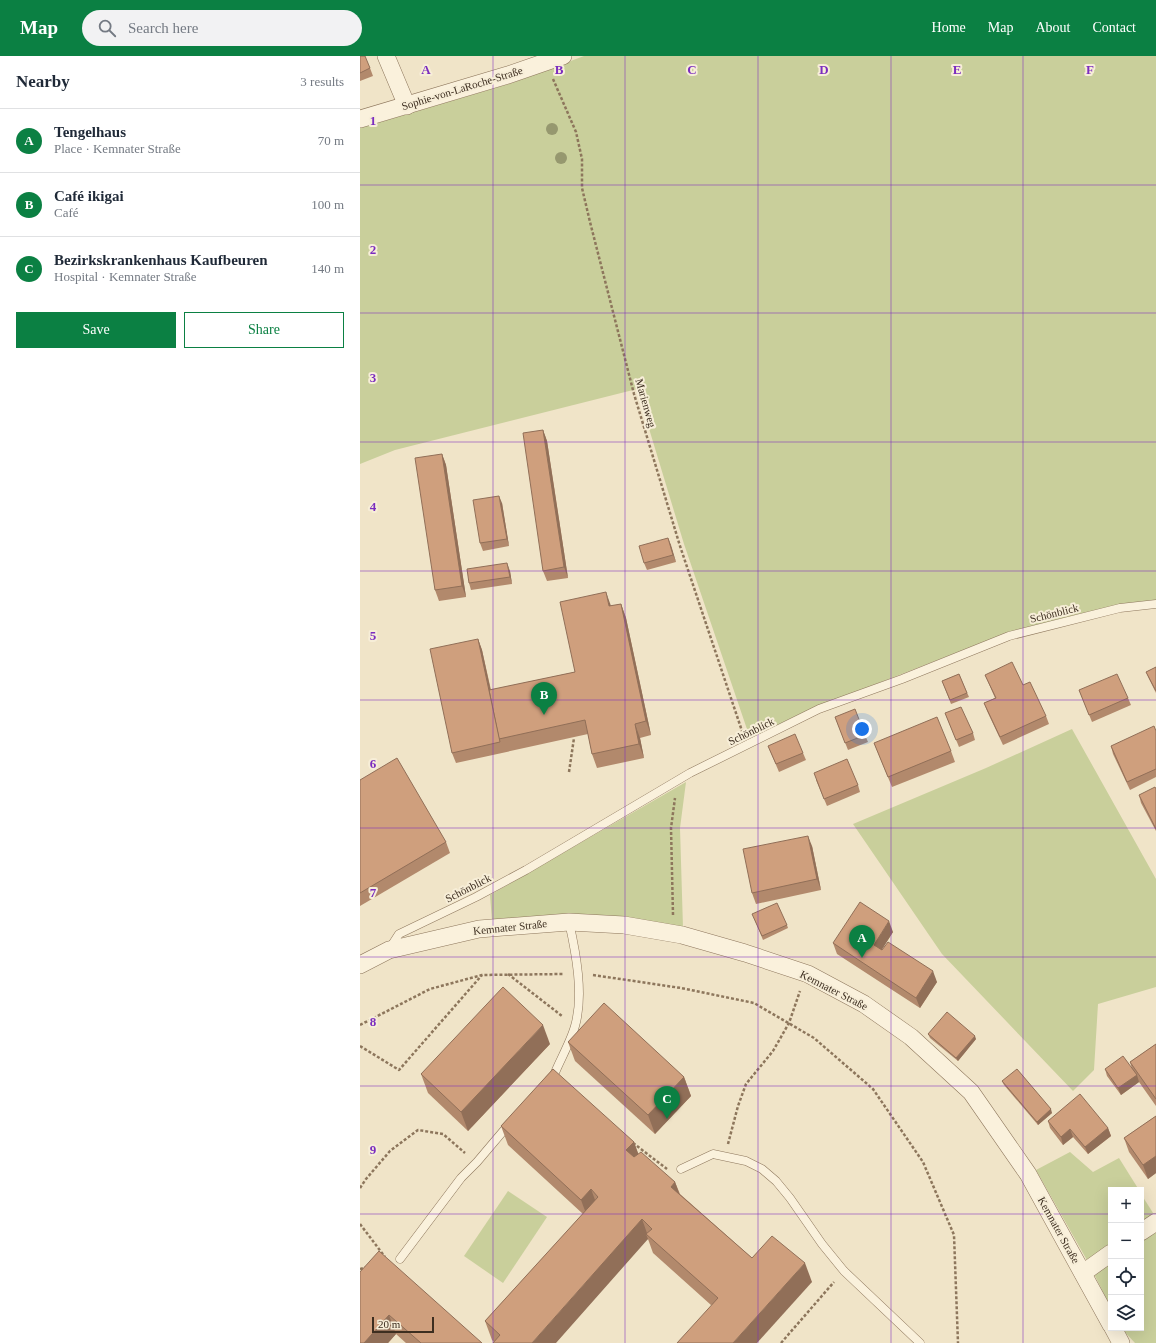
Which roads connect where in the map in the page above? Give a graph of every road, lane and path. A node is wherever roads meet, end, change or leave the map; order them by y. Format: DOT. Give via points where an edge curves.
graph roads {
  1 [pos="386,56"];
  2 [pos="562,56"];
  3 [pos="544,62"];
  4 [pos="407,106"];
  5 [pos="360,119"];
  6 [pos="1156,604"];
  7 [pos="574,738"];
  8 [pos="747,745"];
  9 [pos="569,772"];
  10 [pos="677,780"];
  11 [pos="569,922"];
  12 [pos="673,933"];
  13 [pos="389,950"];
  14 [pos="360,965"];
  15 [pos="508,974"];
  16 [pos="578,974"];
  17 [pos="808,974"];
  18 [pos="482,975"];
  19 [pos="789,1024"];
  20 [pos="360,1025"];
  21 [pos="575,1026"];
  22 [pos="360,1046"];
  23 [pos="544,1086"];
  24 [pos="513,1119"];
  25 [pos="630,1140"];
  26 [pos="727,1157"];
  27 [pos="477,1162"];
  28 [pos="681,1169"];
  29 [pos="360,1188"];
  30 [pos="1156,1222"];
  31 [pos="360,1224"];
  32 [pos="1144,1230"];
  33 [pos="1108,1255"];
  34 [pos="400,1259"];
  35 [pos="388,1260"];
  36 [pos="360,1269"];
  37 [pos="844,1271"];
  38 [pos="1083,1273"];
  39 [pos="1108,1319"];
  40 [pos="1115,1331"];
  41 [pos="781,1343"];
  42 [pos="920,1343"];
  43 [pos="958,1343"];
  44 [pos="1121,1343"];
  1 -- 4 [label="street"];
  2 -- 3 [label="street, Sophie-von-LaRoche-Straße"];
  3 -- 4 [label="street, Sophie-von-LaRoche-Straße"];
  3 -- 8 [label="path, Marienweg" via="576,132 582,159 582,188 634,394 680,546"];
  4 -- 5 [label="street, Sophie-von-LaRoche-Straße"];
  6 -- 8 [label="lane, Schönblick" via="1120,608 1009,636 820,709"];
  7 -- 9 [label="path"];
  8 -- 10 [label="lane, Schönblick"];
  10 -- 12 [label="path" via="671,828"];
  10 -- 13 [label="lane, Schönblick" via="526,870 400,934"];
  11 -- 12 [label="street, Kemnater Straße" via="624,925"];
  11 -- 13 [label="street, Kemnater Straße" via="479,929"];
  11 -- 16 [label="lane"];
  12 -- 17 [label="street, Kemnater Straße"];
  13 -- 14 [label="street, Kemnater Straße"];
  15 -- 16 [label="path"];
  15 -- 18 [label="path"];
  15 -- 21 [label="path"];
  16 -- 19 [label="path" via="681,988 754,1003"];
  16 -- 21 [label="lane" via="579,997"];
  17 -- 19 [label="path"];
  17 -- 38 [label="street, Kemnater Straße" via="864,1004 911,1037 971,1092 1028,1174"];
  18 -- 20 [label="path" via="430,989"];
  18 -- 22 [label="path" via="399,1070"];
  19 -- 26 [label="path" via="746,1084 729,1138"];
  19 -- 43 [label="path" via="814,1038 873,1089 923,1162 954,1235"];
  21 -- 23 [label="lane" via="554,1075"];
  24 -- 27 [label="lane"];
  25 -- 28 [label="path" via="665,1169"];
  26 -- 28 [label="lane" via="713,1154"];
  26 -- 37 [label="lane" via="746,1161 762,1169 776,1181"];
  27 -- 29 [label="path" via="443,1134 418,1130 390,1151"];
  27 -- 34 [label="lane" via="461,1178"];
  30 -- 32 [label="street"];
  31 -- 35 [label="path"];
  33 -- 38 [label="street"];
  34 -- 35 [label="path"];
  35 -- 36 [label="path"];
  37 -- 41 [label="path"];
  37 -- 42 [label="lane"];
  38 -- 39 [label="street, Kemnater Straße"];
  40 -- 44 [label="street"];
}
